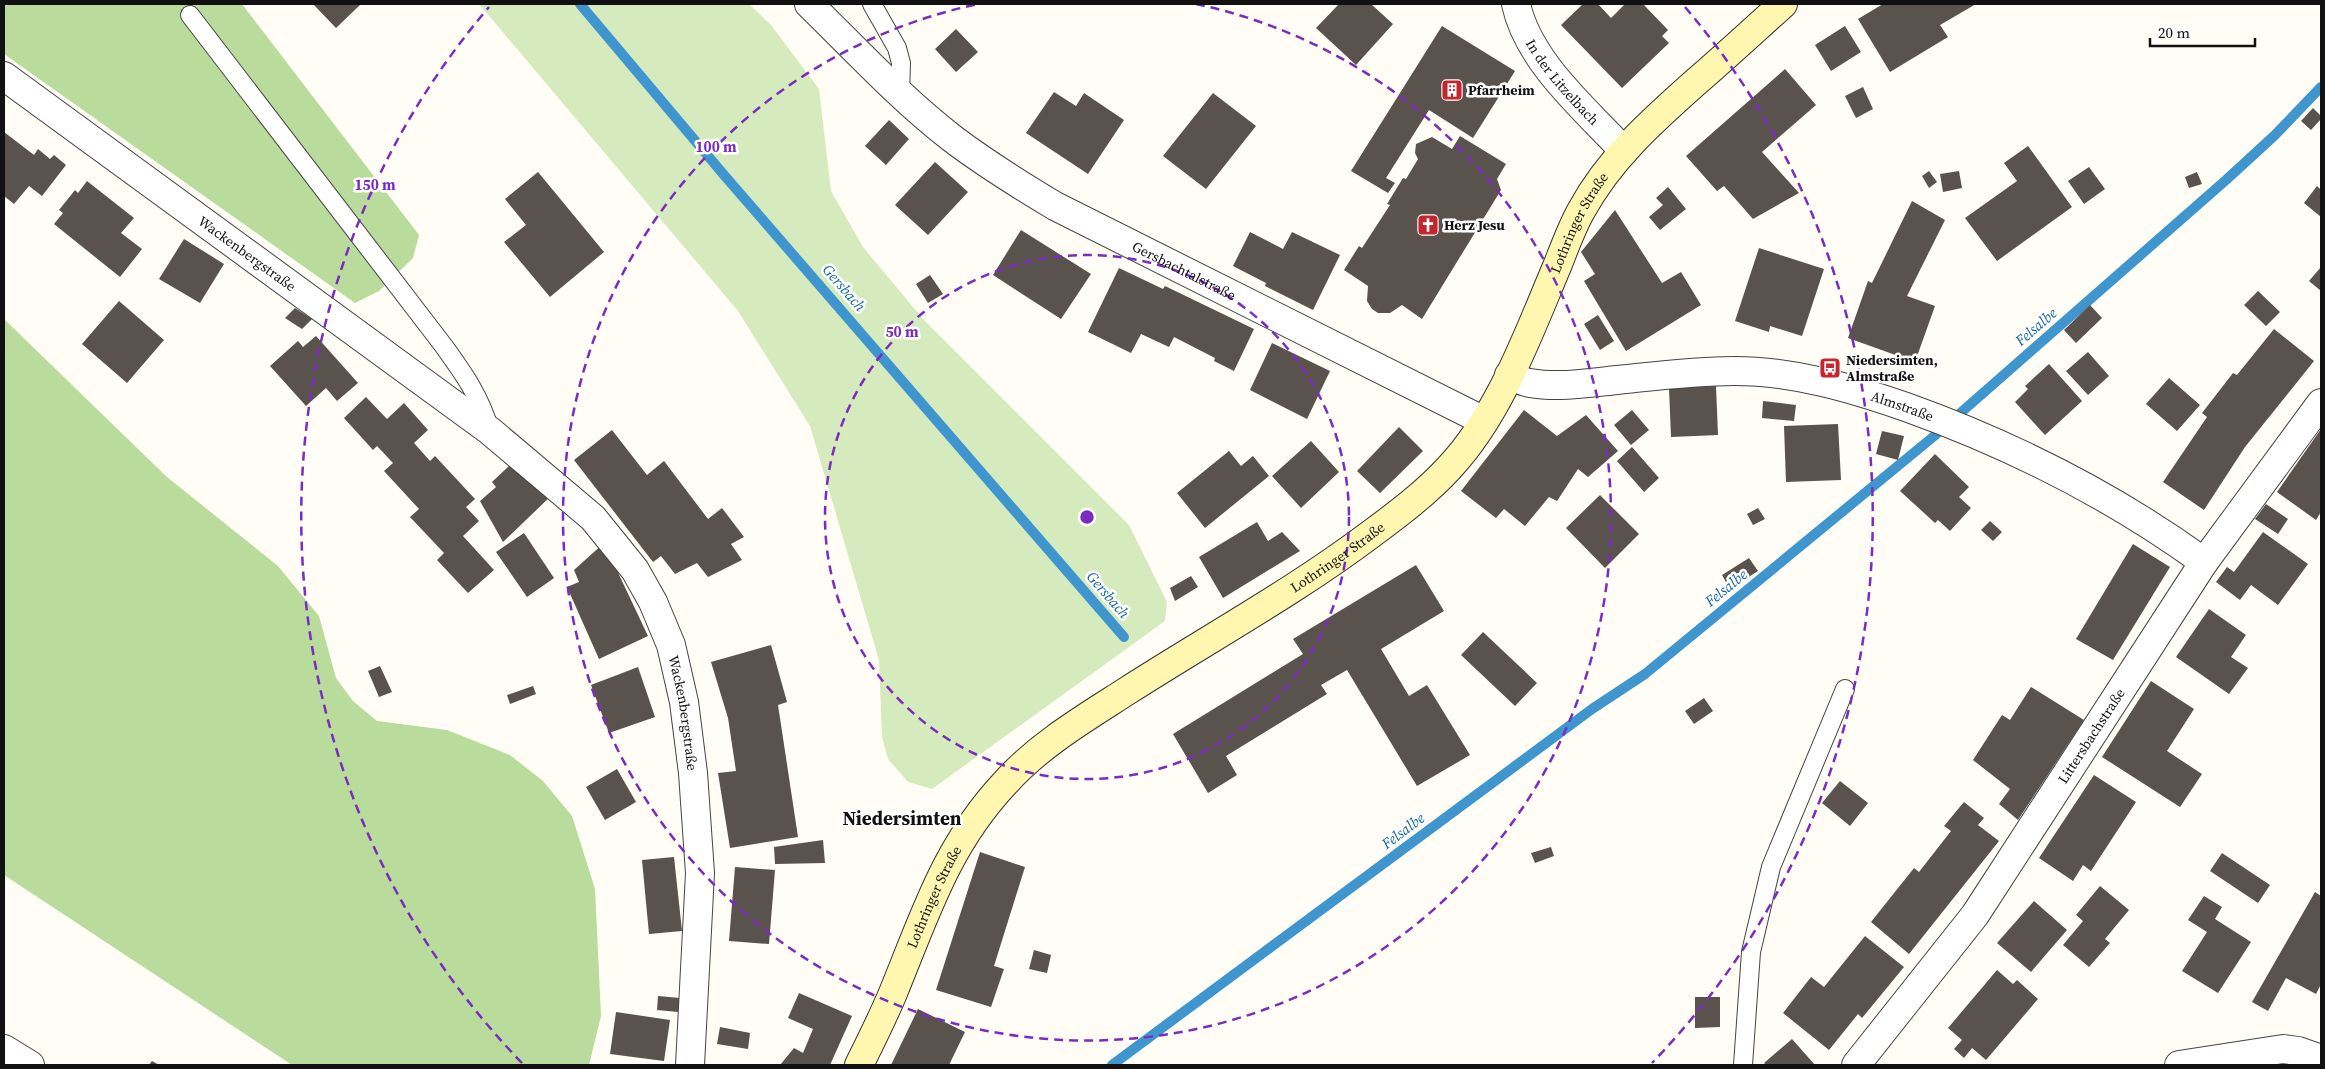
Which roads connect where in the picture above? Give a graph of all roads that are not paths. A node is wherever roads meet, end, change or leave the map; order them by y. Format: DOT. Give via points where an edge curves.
graph roads {
  1 [pos="809,4"];
  2 [pos="872,4"];
  3 [pos="1516,4"];
  4 [pos="1783,4"];
  5 [pos="190,16"];
  6 [pos="4,76"];
  7 [pos="900,94"];
  8 [pos="1624,151"];
  9 [pos="1509,375"];
  10 [pos="2321,403"];
  11 [pos="1484,421"];
  12 [pos="490,431"];
  13 [pos="2204,562"];
  14 [pos="1845,689"];
  15 [pos="4,1049"];
  16 [pos="2321,1058"];
  17 [pos="30,1065"];
  18 [pos="690,1065"];
  19 [pos="859,1065"];
  20 [pos="1743,1065"];
  21 [pos="1856,1065"];
  22 [pos="2180,1065"];
  1 -- 7 [label="street, Gersbachtalstraße"];
  2 -- 7 [label="lane" via="897,48 901,63"];
  3 -- 8 [label="street, In der Litzelbach" via="1520,21 1535,50"];
  4 -- 8 [label="main road, Lothringer Straße"];
  5 -- 12 [label="lane" via="444,345 483,406"];
  6 -- 12 [label="street, Wackenbergstraße"];
  7 -- 11 [label="street, Gersbachtalstraße" via="952,138 1055,206"];
  8 -- 9 [label="main road, Lothringer Straße" via="1601,178 1579,214"];
  9 -- 11 [label="main road, Lothringer Straße"];
  9 -- 13 [label="street, Almstraße" via="1530,383 1551,384 1734,371 1778,373 1819,380 1933,417 2015,451 2142,519"];
  10 -- 13 [label="street, Littersbachstraße"];
  11 -- 19 [label="main road, Lothringer Straße" via="1449,468 1371,534 1285,593 1084,719 1007,780 980,812 952,854"];
  12 -- 18 [label="street, Wackenbergstraße" via="593,518 612,540 654,602 672,645 694,773 700,873"];
  13 -- 21 [label="street, Littersbachstraße" via="1975,915"];
  14 -- 20 [label="lane" via="1771,867 1751,952"];
  15 -- 17 [label="street"];
  16 -- 22 [label="street" via="2283,1049"];
}
